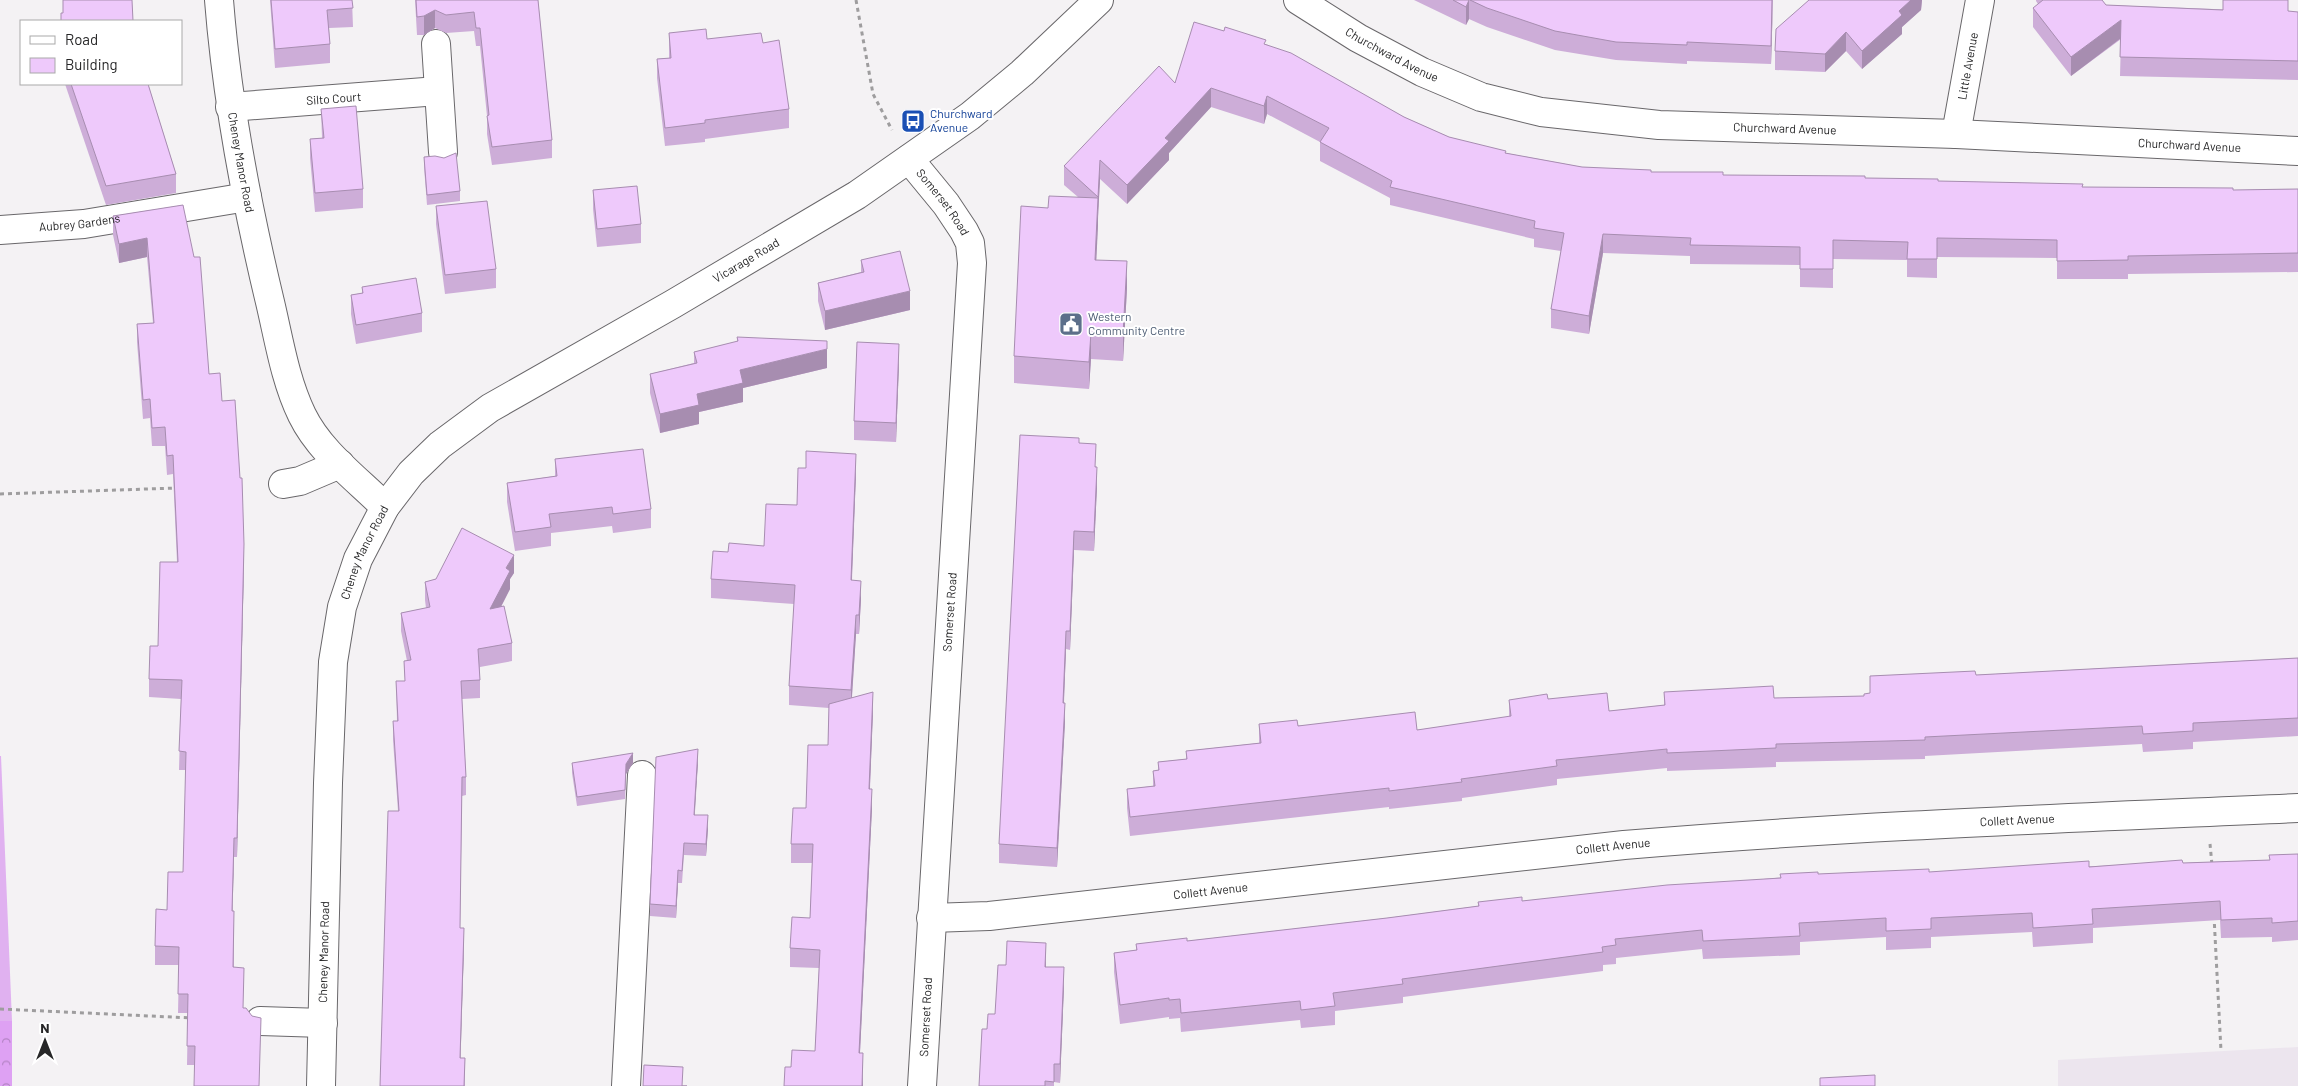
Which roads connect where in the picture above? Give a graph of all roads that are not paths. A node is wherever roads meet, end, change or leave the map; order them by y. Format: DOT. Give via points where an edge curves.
graph roads {
  1 [pos="219,0"];
  2 [pos="1099,0"];
  3 [pos="1298,0"];
  4 [pos="1980,0"];
  5 [pos="436,44"];
  6 [pos="438,91"];
  7 [pos="230,107"];
  8 [pos="1956,134"];
  9 [pos="2298,151"];
  10 [pos="443,152"];
  11 [pos="909,159"];
  12 [pos="247,197"];
  13 [pos="0,230"];
  14 [pos="340,464"];
  15 [pos="283,484"];
  16 [pos="385,507"];
  17 [pos="642,775"];
  18 [pos="2298,808"];
  19 [pos="931,918"];
  20 [pos="260,1020"];
  21 [pos="323,1023"];
  22 [pos="321,1086"];
  23 [pos="626,1086"];
  24 [pos="922,1086"];
  1 -- 7 [label="street, Cheney Manor Road"];
  2 -- 11 [label="street, Vicarage Road" via="1022,73 970,116"];
  3 -- 8 [label="street, Churchward Avenue" via="1358,38 1422,72 1482,97 1541,112 1659,125"];
  4 -- 8 [label="street, Little Avenue"];
  5 -- 6 [label="street"];
  6 -- 7 [label="street, Silto Court"];
  6 -- 10 [label="street"];
  7 -- 12 [label="street, Cheney Manor Road"];
  8 -- 9 [label="street, Churchward Avenue"];
  11 -- 16 [label="street, Vicarage Road" via="857,195 490,408 440,445 411,473"];
  11 -- 19 [label="street, Somerset Road" via="964,231 970,243 972,263"];
  12 -- 13 [label="street, Aubrey Gardens" via="84,224"];
  12 -- 14 [label="street, Cheney Manor Road" via="290,385 307,424"];
  14 -- 15 [label="street" via="300,481"];
  14 -- 16 [label="street, Cheney Manor Road"];
  16 -- 21 [label="street, Cheney Manor Road" via="370,533 342,607 333,662"];
  17 -- 23 [label="street"];
  18 -- 19 [label="street, Collett Avenue" via="1812,830 1698,839 989,916"];
  19 -- 24 [label="street, Somerset Road"];
  20 -- 21 [label="street"];
  21 -- 22 [label="street, Cheney Manor Road"];
}
